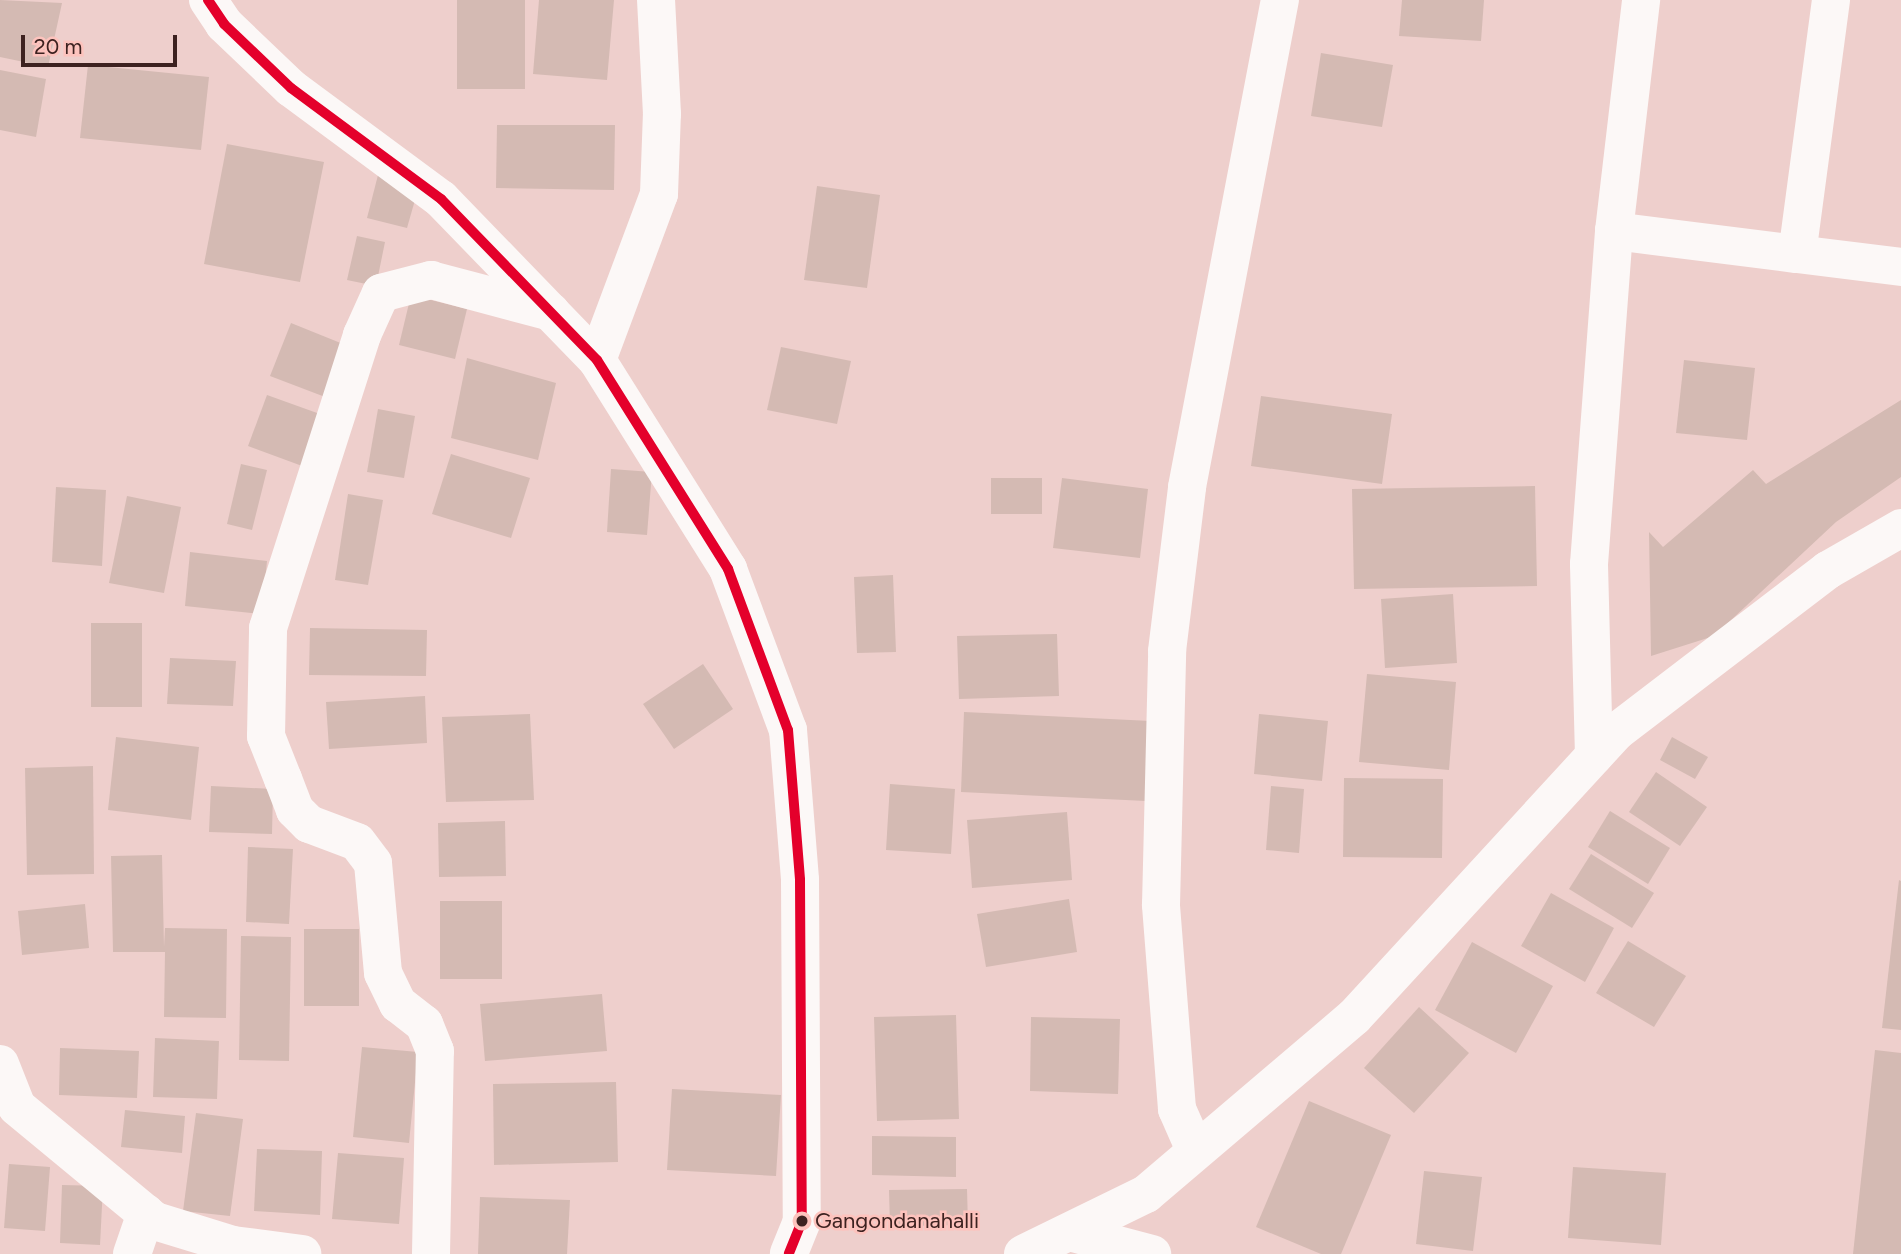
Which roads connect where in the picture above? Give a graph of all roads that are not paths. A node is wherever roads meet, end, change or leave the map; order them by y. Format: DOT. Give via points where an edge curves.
graph roads {
  1 [pos="208,0"];
  2 [pos="656,0"];
  3 [pos="1280,0"];
  4 [pos="1641,0"];
  5 [pos="1831,0"];
  6 [pos="1614,231"];
  7 [pos="1797,254"];
  8 [pos="1901,267"];
  9 [pos="551,312"];
  10 [pos="597,360"];
  11 [pos="1901,528"];
  12 [pos="1594,756"];
  13 [pos="0,1064"];
  14 [pos="1195,1150"];
  15 [pos="146,1213"];
  16 [pos="1073,1233"];
  17 [pos="132,1254"];
  18 [pos="302,1254"];
  19 [pos="431,1254"];
  20 [pos="789,1254"];
  21 [pos="1023,1254"];
  22 [pos="1152,1254"];
  1 -- 9 [label="street" via="224,24 291,88 441,199"];
  2 -- 10 [label="street" via="662,114 659,194"];
  3 -- 14 [label="street" via="1187,487 1167,651 1161,905 1177,1109"];
  4 -- 6 [label="street"];
  5 -- 7 [label="street"];
  6 -- 7 [label="street"];
  6 -- 12 [label="street" via="1589,564"];
  7 -- 8 [label="street"];
  9 -- 10 [label="street"];
  9 -- 19 [label="street" via="431,280 381,293 362,335 268,628 266,736 295,810 309,824 357,842 373,863 383,973 398,1004 424,1024 435,1051"];
  10 -- 20 [label="street" via="728,569 788,730 800,880 802,1221"];
  11 -- 12 [label="street" via="1828,570 1616,732"];
  12 -- 14 [label="street" via="1354,1017"];
  13 -- 15 [label="street" via="17,1107"];
  14 -- 16 [label="street" via="1146,1194"];
  15 -- 17 [label="street"];
  15 -- 18 [label="street" via="155,1221 233,1245"];
  16 -- 21 [label="street"];
  16 -- 22 [label="street"];
}
